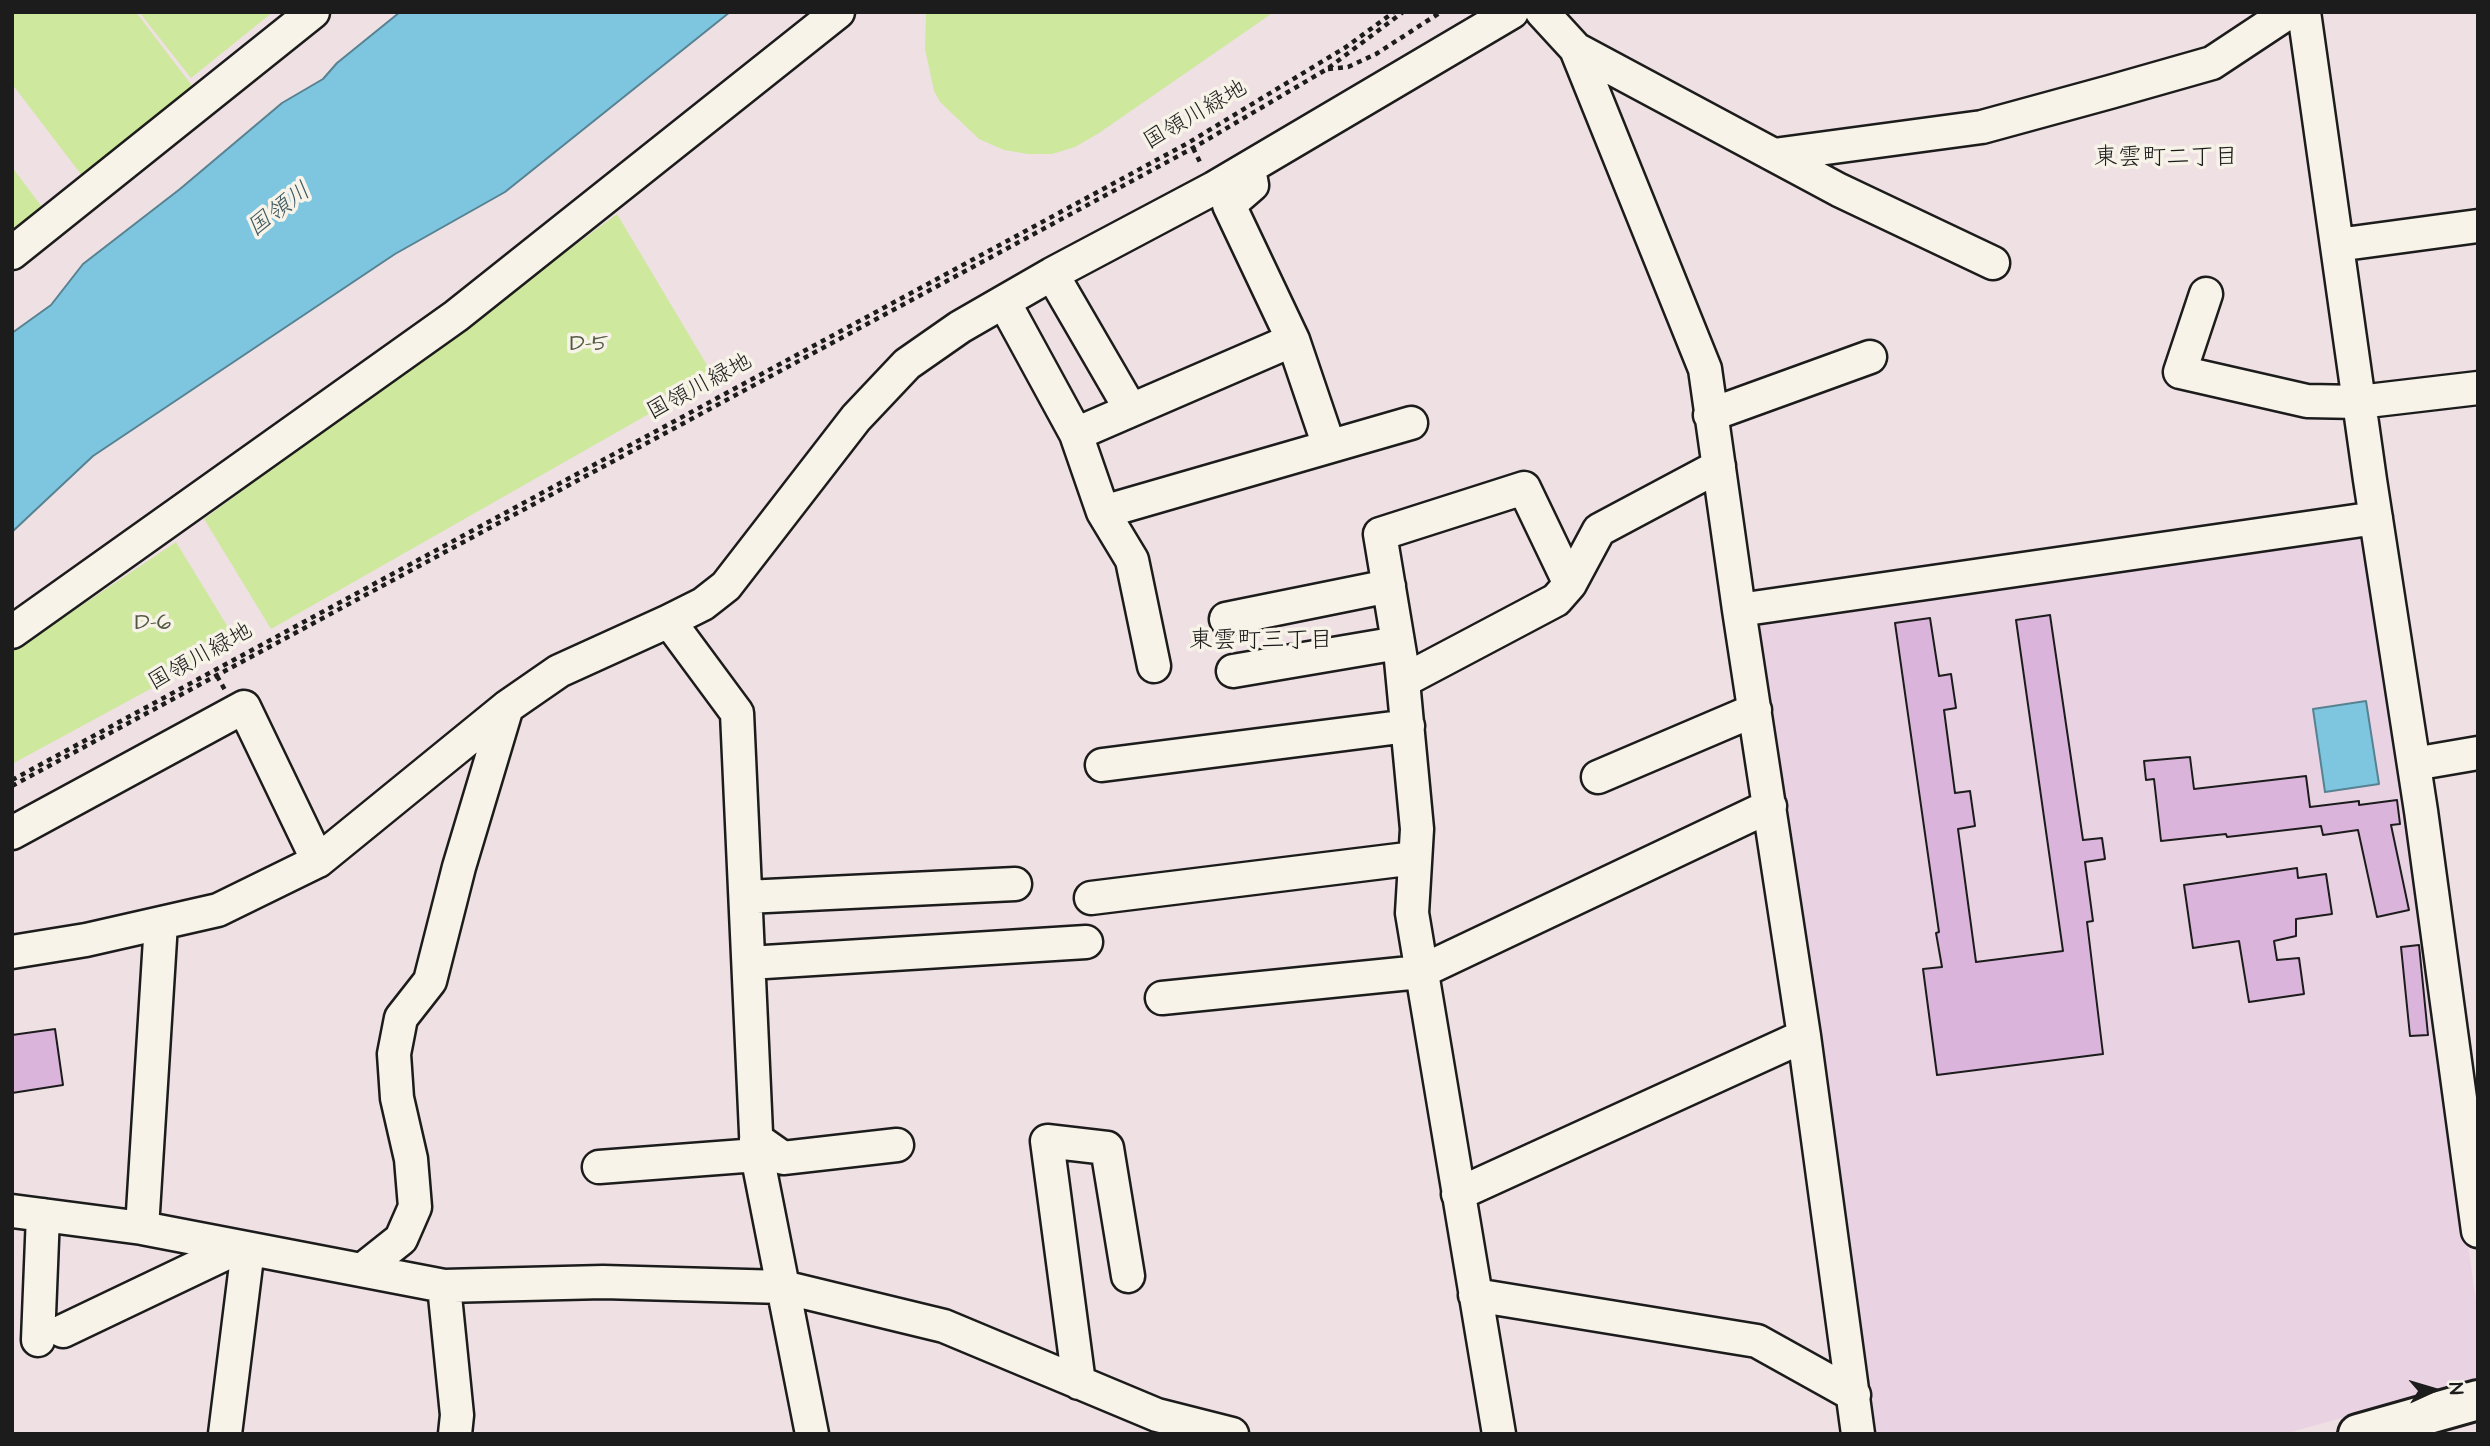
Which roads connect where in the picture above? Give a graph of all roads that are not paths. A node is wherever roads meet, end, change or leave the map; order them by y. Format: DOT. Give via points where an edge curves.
graph roads {
  1 [pos="313,12"];
  2 [pos="838,12"];
  3 [pos="1512,12"];
  4 [pos="1542,12"];
  5 [pos="2289,12"];
  6 [pos="2304,12"];
  7 [pos="1576,49"];
  8 [pos="1774,155"];
  9 [pos="1249,167"];
  10 [pos="2478,226"];
  11 [pos="2337,246"];
  12 [pos="12,253"];
  13 [pos="1993,263"];
  14 [pos="1052,274"];
  15 [pos="2206,293"];
  16 [pos="1004,302"];
  17 [pos="1293,340"];
  18 [pos="1870,357"];
  19 [pos="2478,388"];
  20 [pos="2359,402"];
  21 [pos="1131,410"];
  22 [pos="1710,415"];
  23 [pos="1411,423"];
  24 [pos="1076,434"];
  25 [pos="1329,446"];
  26 [pos="1719,466"];
  27 [pos="1103,513"];
  28 [pos="2376,518"];
  29 [pos="1570,584"];
  30 [pos="1389,586"];
  31 [pos="1738,610"];
  32 [pos="1226,619"];
  33 [pos="668,621"];
  34 [pos="12,632"];
  35 [pos="1398,643"];
  36 [pos="1154,666"];
  37 [pos="1233,671"];
  38 [pos="1403,681"];
  39 [pos="507,707"];
  40 [pos="1755,710"];
  41 [pos="1408,726"];
  42 [pos="2478,752"];
  43 [pos="2414,764"];
  44 [pos="1102,765"];
  45 [pos="1598,777"];
  46 [pos="1770,806"];
  47 [pos="12,833"];
  48 [pos="1415,858"];
  49 [pos="318,861"];
  50 [pos="1015,884"];
  51 [pos="746,897"];
  52 [pos="1091,898"];
  53 [pos="161,923"];
  54 [pos="1086,942"];
  55 [pos="12,951"];
  56 [pos="749,963"];
  57 [pos="1420,972"];
  58 [pos="1162,998"];
  59 [pos="1804,1036"];
  60 [pos="897,1145"];
  61 [pos="757,1147"];
  62 [pos="599,1167"];
  63 [pos="1458,1194"];
  64 [pos="12,1211"];
  65 [pos="43,1215"];
  66 [pos="142,1228"];
  67 [pos="2478,1231"];
  68 [pos="244,1248"];
  69 [pos="362,1270"];
  70 [pos="1128,1276"];
  71 [pos="444,1286"];
  72 [pos="783,1287"];
  73 [pos="1475,1295"];
  74 [pos="1079,1382"];
  75 [pos="1854,1395"];
  76 [pos="2478,1400"];
  77 [pos="225,1434"];
  78 [pos="454,1434"];
  79 [pos="812,1434"];
  80 [pos="1232,1434"];
  81 [pos="1499,1434"];
  82 [pos="1858,1434"];
  83 [pos="2358,1434"];
  1 -- 12 [label="street"];
  2 -- 34 [label="street" via="456,316"];
  3 -- 9 [label="street"];
  4 -- 7 [label="street"];
  5 -- 8 [label="street" via="2213,63 2110,93 1982,127"];
  6 -- 11 [label="street"];
  7 -- 8 [label="street"];
  7 -- 22 [label="street" via="1705,369"];
  8 -- 13 [label="street"];
  9 -- 14 [label="street"];
  9 -- 17 [label="street" via="1252,185 1229,205"];
  10 -- 11 [label="street"];
  11 -- 20 [label="street"];
  14 -- 16 [label="street"];
  14 -- 21 [label="street"];
  15 -- 20 [label="street" via="2180,372 2307,401"];
  16 -- 24 [label="street"];
  16 -- 33 [label="street" via="907,364 856,418 726,586 703,604"];
  17 -- 21 [label="street"];
  17 -- 25 [label="street"];
  18 -- 22 [label="street"];
  19 -- 20 [label="street"];
  20 -- 28 [label="street"];
  21 -- 24 [label="street"];
  22 -- 26 [label="street"];
  23 -- 25 [label="street"];
  24 -- 27 [label="street"];
  25 -- 27 [label="street"];
  26 -- 29 [label="street" via="1599,530"];
  26 -- 31 [label="street"];
  27 -- 36 [label="street" via="1132,560"];
  28 -- 31 [label="street"];
  28 -- 43 [label="street"];
  29 -- 30 [label="street" via="1524,488 1380,534"];
  29 -- 38 [label="street" via="1556,600"];
  30 -- 32 [label="street"];
  30 -- 35 [label="street"];
  31 -- 40 [label="street"];
  33 -- 39 [label="street" via="559,671"];
  33 -- 51 [label="street" via="737,713"];
  35 -- 37 [label="street"];
  35 -- 38 [label="street"];
  38 -- 41 [label="street"];
  39 -- 49 [label="street"];
  39 -- 69 [label="street" via="430,981 401,1018 394,1054 415,1208 401,1239"];
  40 -- 45 [label="street"];
  40 -- 46 [label="street"];
  41 -- 44 [label="street"];
  41 -- 48 [label="street" via="1417,829"];
  42 -- 43 [label="street"];
  43 -- 67 [label="street"];
  46 -- 57 [label="street"];
  46 -- 59 [label="street"];
  47 -- 49 [label="street" via="244,707"];
  48 -- 52 [label="street"];
  48 -- 57 [label="street" via="1412,913"];
  49 -- 53 [label="street" via="218,910"];
  50 -- 51 [label="street"];
  51 -- 56 [label="street"];
  53 -- 55 [label="street"];
  53 -- 66 [label="street"];
  54 -- 56 [label="street"];
  56 -- 61 [label="street"];
  57 -- 58 [label="street"];
  57 -- 63 [label="street"];
  59 -- 63 [label="street"];
  59 -- 75 [label="street"];
  60 -- 61 [label="street" via="783,1158"];
  61 -- 62 [label="street"];
  61 -- 72 [label="street"];
  63 -- 73 [label="street"];
  64 -- 65 [label="street"];
  65 -- 66 [label="street"];
  65 -- 68 [label="street" via="51,1336"];
  66 -- 68 [label="street"];
  68 -- 69 [label="street"];
  68 -- 77 [label="street"];
  69 -- 71 [label="street"];
  70 -- 74 [label="street" via="1107,1148 1047,1141"];
  71 -- 72 [label="street" via="603,1282"];
  71 -- 78 [label="street" via="457,1415"];
  72 -- 74 [label="street" via="944,1326"];
  72 -- 79 [label="street"];
  73 -- 75 [label="street" via="1757,1341"];
  73 -- 81 [label="street"];
  74 -- 80 [label="street" via="1157,1415"];
  75 -- 82 [label="street"];
  76 -- 83 [label="main road"];
}
